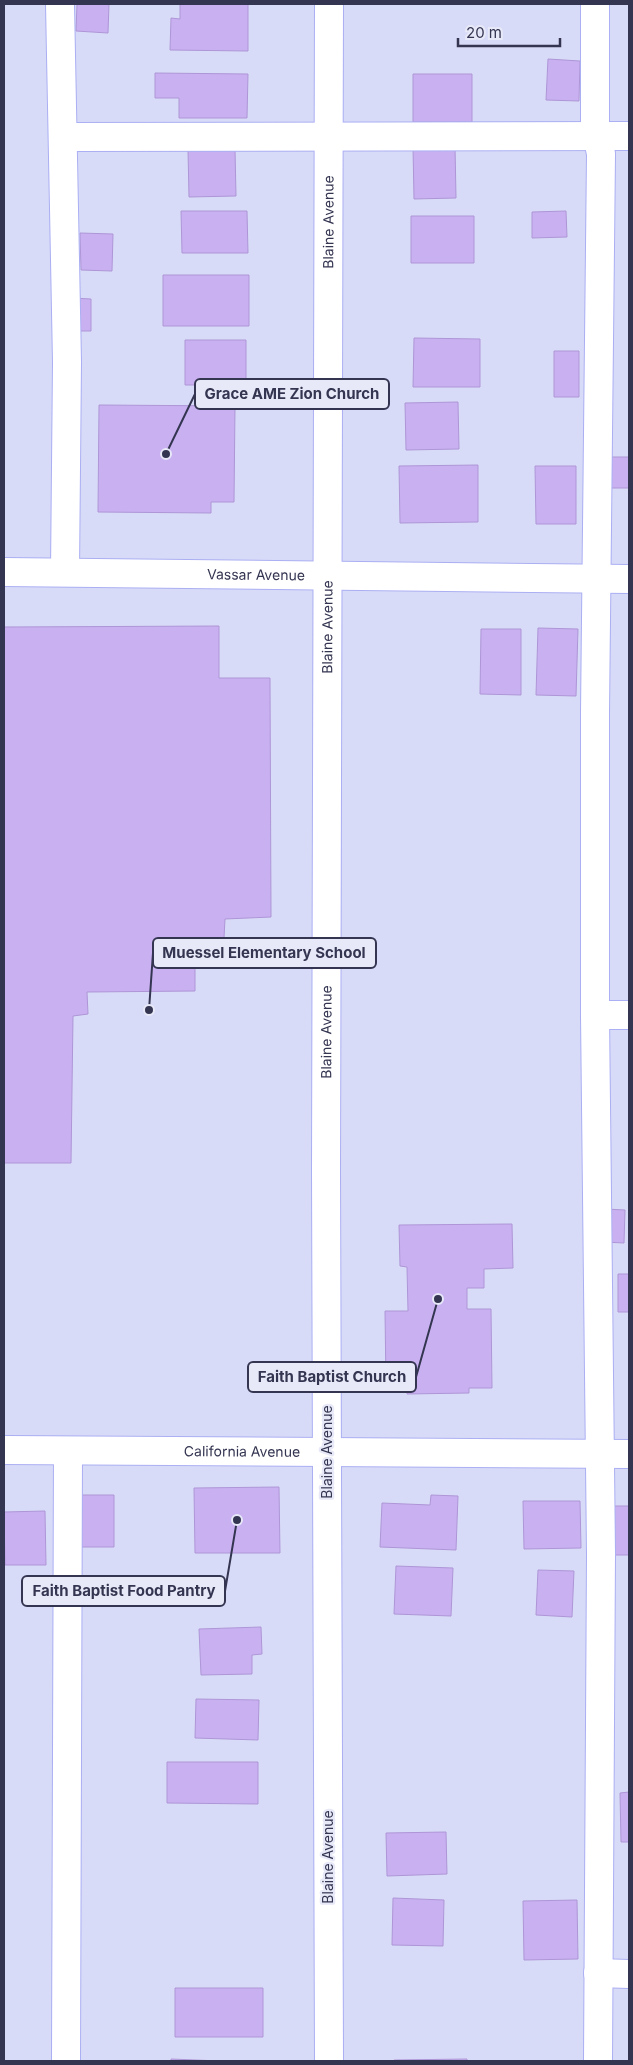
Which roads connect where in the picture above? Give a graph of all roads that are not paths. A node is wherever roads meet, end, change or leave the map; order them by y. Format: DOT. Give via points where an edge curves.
graph roads {
  1 [pos="60,4"];
  2 [pos="329,4"];
  3 [pos="595,4"];
  4 [pos="330,136"];
  5 [pos="598,136"];
  6 [pos="629,136"];
  7 [pos="64,137"];
  8 [pos="4,572"];
  9 [pos="65,572"];
  10 [pos="329,575"];
  11 [pos="598,579"];
  12 [pos="629,579"];
  13 [pos="595,1015"];
  14 [pos="629,1015"];
  15 [pos="4,1450"];
  16 [pos="68,1451"];
  17 [pos="327,1453"];
  18 [pos="599,1453"];
  19 [pos="629,1454"];
  20 [pos="598,1973"];
  21 [pos="629,1974"];
  22 [pos="66,2061"];
  23 [pos="329,2061"];
  24 [pos="598,2061"];
  1 -- 7 [label="street"];
  2 -- 4 [label="street, Blaine Avenue"];
  3 -- 5 [label="street" via="595,124"];
  4 -- 5 [label="street"];
  4 -- 7 [label="street"];
  4 -- 10 [label="street, Blaine Avenue"];
  5 -- 6 [label="street"];
  5 -- 11 [label="street" via="601,154"];
  7 -- 9 [label="street"];
  8 -- 9 [label="street, Vassar Avenue"];
  9 -- 10 [label="street, Vassar Avenue"];
  10 -- 11 [label="street, Vassar Avenue"];
  10 -- 17 [label="street, Blaine Avenue"];
  11 -- 12 [label="street, Vassar Avenue"];
  11 -- 13 [label="street"];
  13 -- 14 [label="street"];
  13 -- 18 [label="street"];
  15 -- 16 [label="street, California Avenue"];
  16 -- 17 [label="street, California Avenue"];
  16 -- 22 [label="street"];
  17 -- 18 [label="street, California Avenue"];
  17 -- 23 [label="street, Blaine Avenue"];
  18 -- 19 [label="street, California Avenue"];
  18 -- 20 [label="street"];
  20 -- 21 [label="street"];
  20 -- 24 [label="street"];
}
